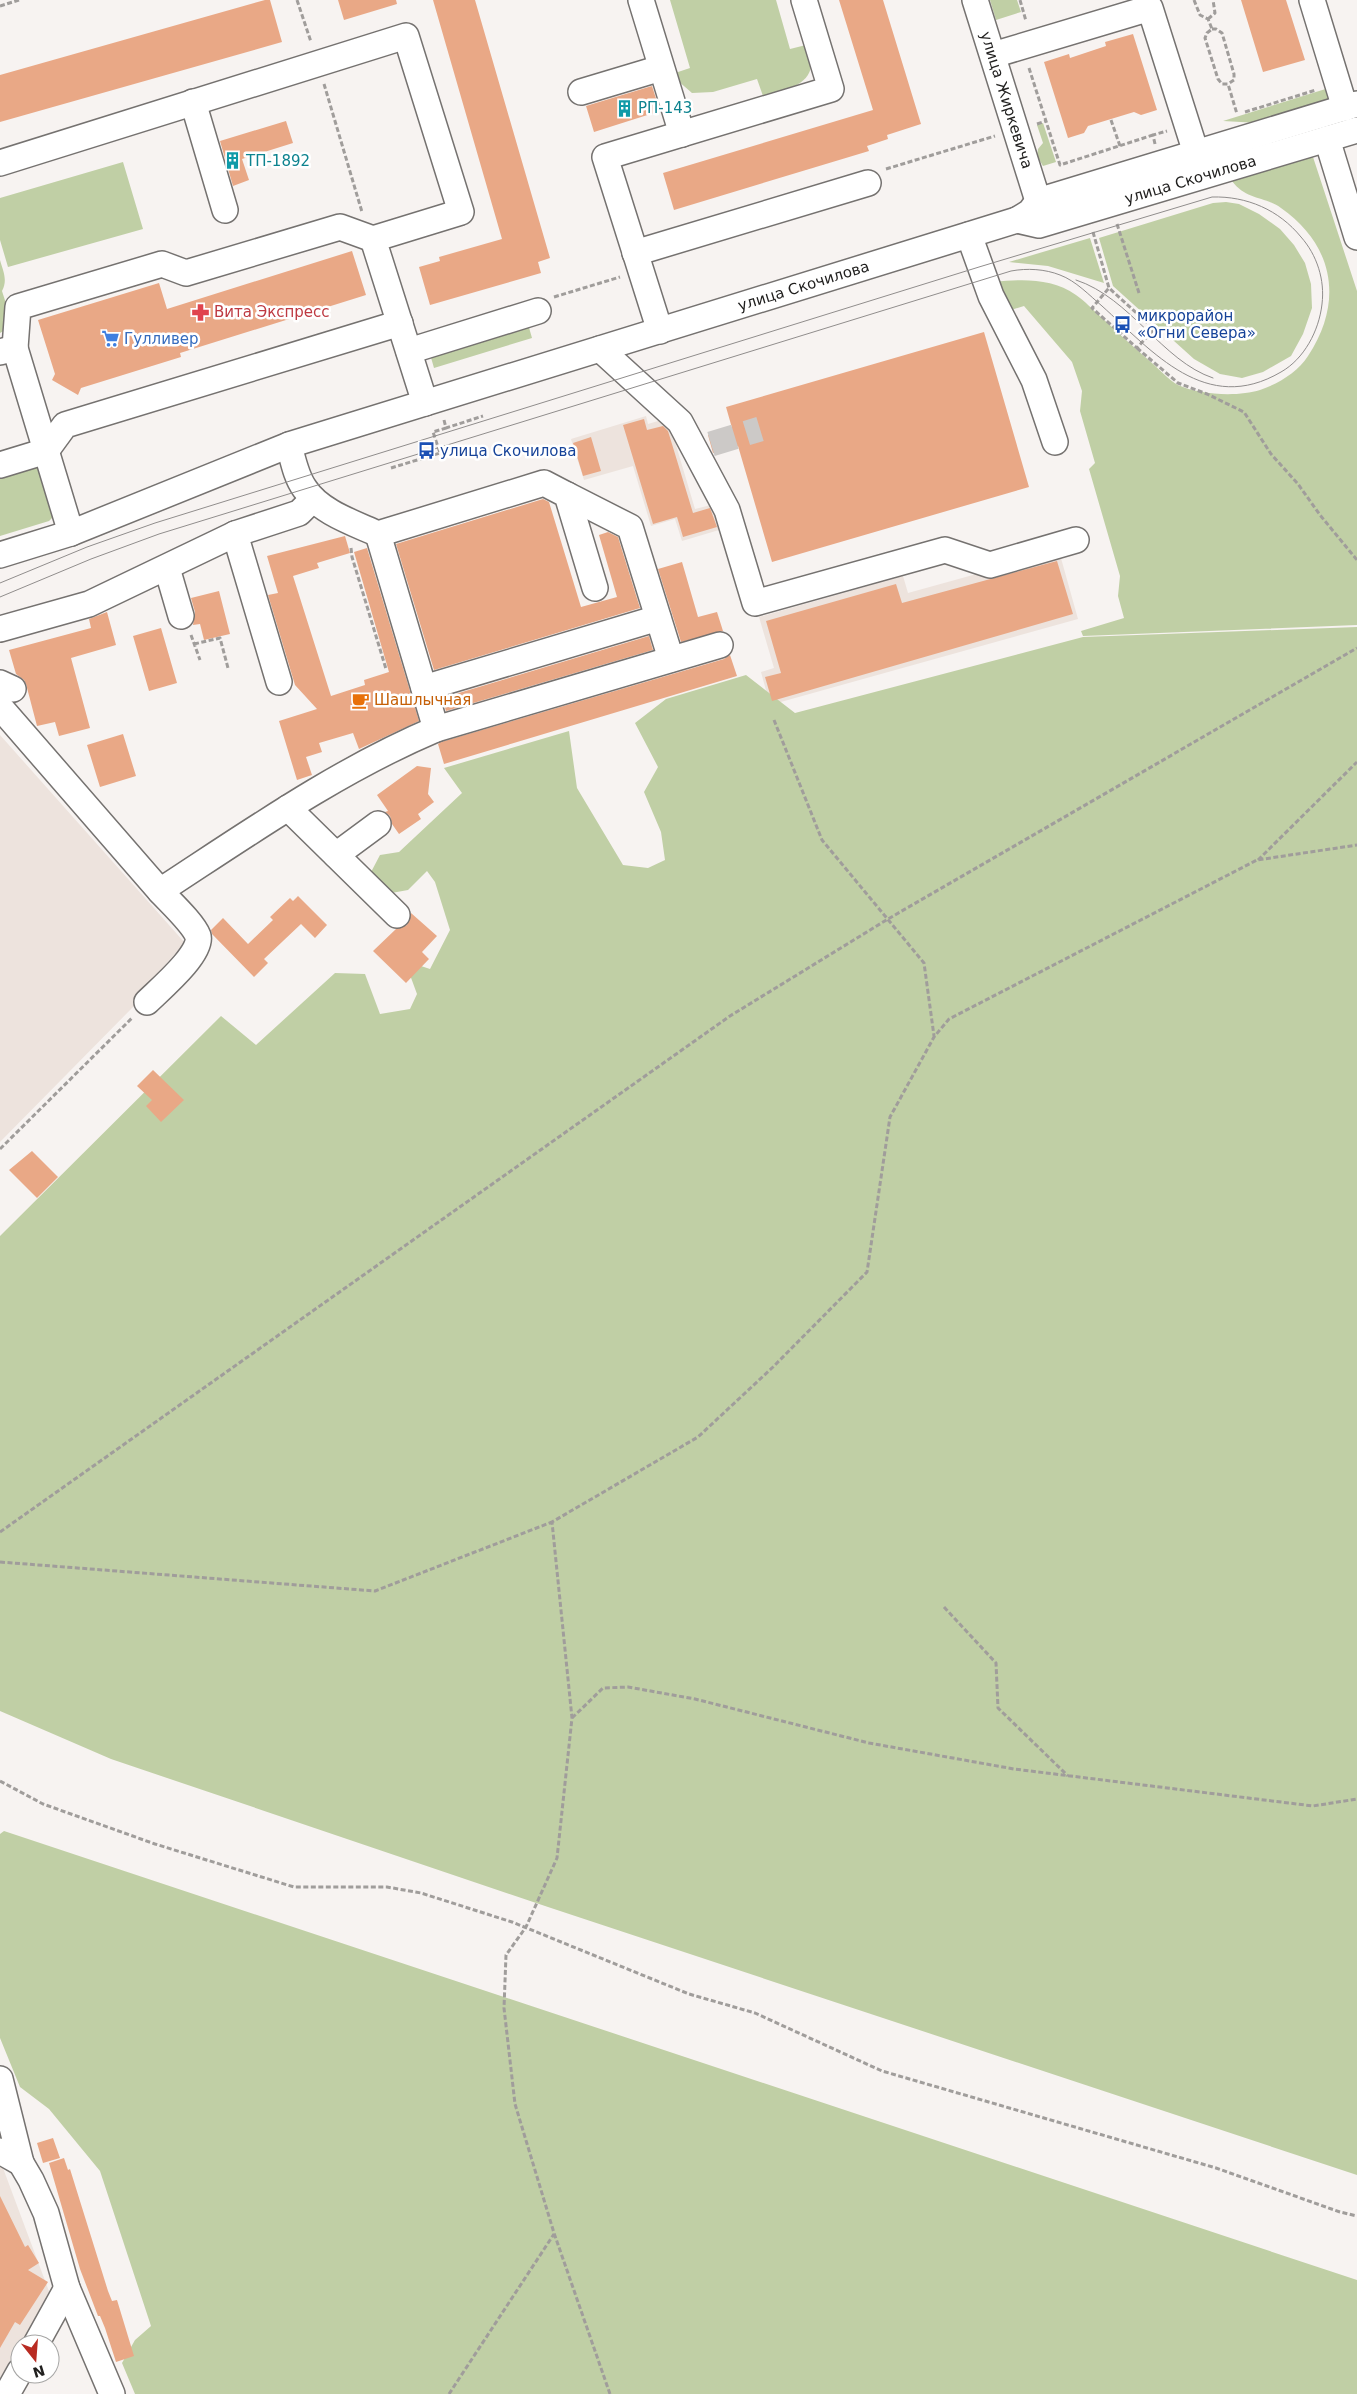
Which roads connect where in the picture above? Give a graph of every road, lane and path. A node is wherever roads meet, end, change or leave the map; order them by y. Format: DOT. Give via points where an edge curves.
graph roads {
  1 [pos="19,0"];
  2 [pos="297,0"];
  3 [pos="641,0"];
  4 [pos="804,0"];
  5 [pos="975,0"];
  6 [pos="1194,0"];
  7 [pos="1213,0"];
  8 [pos="1312,0"];
  9 [pos="0,6"];
  10 [pos="1208,19"];
  11 [pos="1212,29"];
  12 [pos="992,55"];
  13 [pos="1026,60"];
  14 [pos="317,63"];
  15 [pos="662,68"];
  16 [pos="1228,84"];
  17 [pos="581,92"];
  18 [pos="193,102"];
  19 [pos="1351,106"];
  20 [pos="1237,114"];
  21 [pos="1111,120"];
  22 [pos="1046,121"];
  23 [pos="1016,130"];
  24 [pos="1357,130"];
  25 [pos="682,134"];
  26 [pos="1153,136"];
  27 [pos="1327,139"];
  28 [pos="1120,146"];
  29 [pos="1196,153"];
  30 [pos="0,163"];
  31 [pos="876,176"];
  32 [pos="1038,201"];
  33 [pos="1352,201"];
  34 [pos="225,210"];
  35 [pos="1115,219"];
  36 [pos="1017,220"];
  37 [pos="1092,226"];
  38 [pos="969,236"];
  39 [pos="1357,237"];
  40 [pos="372,238"];
  41 [pos="636,254"];
  42 [pos="1109,288"];
  43 [pos="1139,293"];
  44 [pos="538,311"];
  45 [pos="400,323"];
  46 [pos="660,331"];
  47 [pos="1137,348"];
  48 [pos="600,349"];
  49 [pos="7,350"];
  50 [pos="409,351"];
  51 [pos="425,403"];
  52 [pos="446,428"];
  53 [pos="1055,442"];
  54 [pos="289,445"];
  55 [pos="46,451"];
  56 [pos="0,465"];
  57 [pos="391,468"];
  58 [pos="567,495"];
  59 [pos="313,499"];
  60 [pos="341,517"];
  61 [pos="71,533"];
  62 [pos="235,534"];
  63 [pos="378,534"];
  64 [pos="1076,540"];
  65 [pos="0,555"];
  66 [pos="1357,560"];
  67 [pos="167,568"];
  68 [pos="595,588"];
  69 [pos="181,616"];
  70 [pos="658,618"];
  71 [pos="0,629"];
  72 [pos="194,644"];
  73 [pos="720,645"];
  74 [pos="1357,648"];
  75 [pos="671,659"];
  76 [pos="228,668"];
  77 [pos="386,669"];
  78 [pos="279,682"];
  79 [pos="424,688"];
  80 [pos="4,693"];
  81 [pos="774,720"];
  82 [pos="436,729"];
  83 [pos="1357,762"];
  84 [pos="288,808"];
  85 [pos="378,824"];
  86 [pos="1357,845"];
  87 [pos="336,854"];
  88 [pos="1257,860"];
  89 [pos="160,891"];
  90 [pos="397,915"];
  91 [pos="888,919"];
  92 [pos="147,1002"];
  93 [pos="934,1037"];
  94 [pos="0,1149"];
  95 [pos="552,1522"];
  96 [pos="0,1532"];
  97 [pos="0,1562"];
  98 [pos="944,1607"];
  99 [pos="572,1718"];
  100 [pos="1068,1776"];
  101 [pos="0,1781"];
  102 [pos="1357,1799"];
  103 [pos="526,1928"];
  104 [pos="0,2079"];
  105 [pos="10,2157"];
  106 [pos="1357,2216"];
  107 [pos="554,2233"];
  108 [pos="67,2288"];
  109 [pos="42,2334"];
  110 [pos="112,2394"];
  111 [pos="449,2394"];
  112 [pos="610,2394"];
  1 -- 9 [label="path"];
  2 -- 14 [label="path"];
  3 -- 15 [label="street"];
  4 -- 25 [label="street" via="831,89"];
  5 -- 12 [label="street, улица Жиркевича"];
  6 -- 10 [label="path" via="1200,16"];
  7 -- 10 [label="path" via="1215,13"];
  8 -- 19 [label="street"];
  10 -- 11 [label="path"];
  11 -- 16 [label="path" via="1206,36 1208,46 1220,82"];
  11 -- 16 [label="path" via="1222,33 1234,74 1234,80"];
  12 -- 23 [label="street, улица Жиркевича"];
  12 -- 29 [label="street" via="1150,8"];
  13 -- 22 [label="path"];
  14 -- 18 [label="street"];
  14 -- 40 [label="path"];
  14 -- 40 [label="street" via="406,36 461,212"];
  15 -- 17 [label="street"];
  15 -- 25 [label="street"];
  16 -- 20 [label="path"];
  18 -- 30 [label="street"];
  18 -- 34 [label="street"];
  19 -- 29 [label="street"];
  21 -- 28 [label="path"];
  22 -- 23 [label="path"];
  22 -- 28 [label="path" via="1060,165"];
  23 -- 31 [label="path"];
  23 -- 32 [label="street, улица Жиркевича"];
  24 -- 27 [label="street, улица Скочилова"];
  25 -- 41 [label="street" via="606,157"];
  26 -- 28 [label="path"];
  27 -- 33 [label="street"];
  27 -- 36 [label="street, улица Скочилова" via="1039,226"];
  29 -- 32 [label="street"];
  31 -- 41 [label="street"];
  32 -- 36 [label="street" via="1030,212"];
  33 -- 39 [label="street"];
  35 -- 43 [label="path"];
  36 -- 38 [label="street, улица Скочилова"];
  37 -- 42 [label="path"];
  38 -- 46 [label="street, улица Скочилова"];
  38 -- 53 [label="street" via="991,296 1034,380"];
  40 -- 45 [label="street"];
  40 -- 49 [label="street" via="340,227 186,273 162,264 18,307"];
  41 -- 46 [label="street"];
  42 -- 47 [label="path" via="1154,329"];
  42 -- 47 [label="path" via="1092,308"];
  44 -- 50 [label="street"];
  45 -- 50 [label="street"];
  45 -- 55 [label="street" via="66,425"];
  46 -- 48 [label="street, улица Скочилова"];
  47 -- 66 [label="path" via="1178,383 1244,412 1271,454"];
  48 -- 51 [label="street, улица Скочилова"];
  48 -- 64 [label="street" via="703,447 727,510 755,603 945,550 990,565"];
  49 -- 55 [label="street"];
  50 -- 51 [label="street"];
  51 -- 54 [label="street, улица Скочилова"];
  52 -- 57 [label="path" via="433,432 440,453"];
  54 -- 59 [label="street" via="299,478"];
  54 -- 61 [label="street, улица Скочилова"];
  55 -- 56 [label="street"];
  55 -- 61 [label="street"];
  58 -- 63 [label="street" via="544,483"];
  58 -- 68 [label="street"];
  58 -- 70 [label="street" via="630,527"];
  59 -- 60 [label="street"];
  59 -- 62 [label="street" via="299,513"];
  60 -- 63 [label="street"];
  60 -- 77 [label="path"];
  61 -- 65 [label="street, улица Скочилова"];
  62 -- 67 [label="street"];
  62 -- 78 [label="street"];
  63 -- 79 [label="street"];
  67 -- 69 [label="street"];
  67 -- 71 [label="street" via="89,604"];
  70 -- 75 [label="street"];
  70 -- 79 [label="street"];
  72 -- 76 [label="path" via="220,638"];
  73 -- 75 [label="street"];
  74 -- 91 [label="path"];
  75 -- 82 [label="street"];
  79 -- 82 [label="street"];
  80 -- 89 [label="street"];
  81 -- 91 [label="path" via="822,840"];
  82 -- 84 [label="street" via="364,763"];
  83 -- 88 [label="path"];
  84 -- 87 [label="street"];
  84 -- 89 [label="street"];
  85 -- 87 [label="street"];
  86 -- 88 [label="path"];
  87 -- 90 [label="street"];
  88 -- 93 [label="path" via="949,1019"];
  89 -- 92 [label="street" via="198,936 198,947"];
  91 -- 93 [label="path" via="924,963"];
  91 -- 96 [label="path" via="730,1016"];
  92 -- 94 [label="path"];
  93 -- 95 [label="path" via="890,1118 867,1272 698,1437"];
  95 -- 97 [label="path" via="375,1591"];
  95 -- 99 [label="path"];
  98 -- 100 [label="path" via="996,1663 998,1708"];
  99 -- 100 [label="path" via="603,1688 628,1687 695,1699 869,1743"];
  99 -- 103 [label="path" via="557,1858"];
  100 -- 102 [label="path" via="1313,1806"];
  101 -- 103 [label="path" via="43,1804 155,1844 294,1887 387,1887 422,1893"];
  103 -- 106 [label="path" via="689,1994 755,2013 882,2071 1216,2168"];
  103 -- 107 [label="path" via="506,1955 504,2008 515,2104"];
  104 -- 105 [label="street"];
  105 -- 108 [label="street" via="46,2213"];
  107 -- 111 [label="path"];
  107 -- 112 [label="path"];
  108 -- 109 [label="street"];
  108 -- 110 [label="street"];
}
